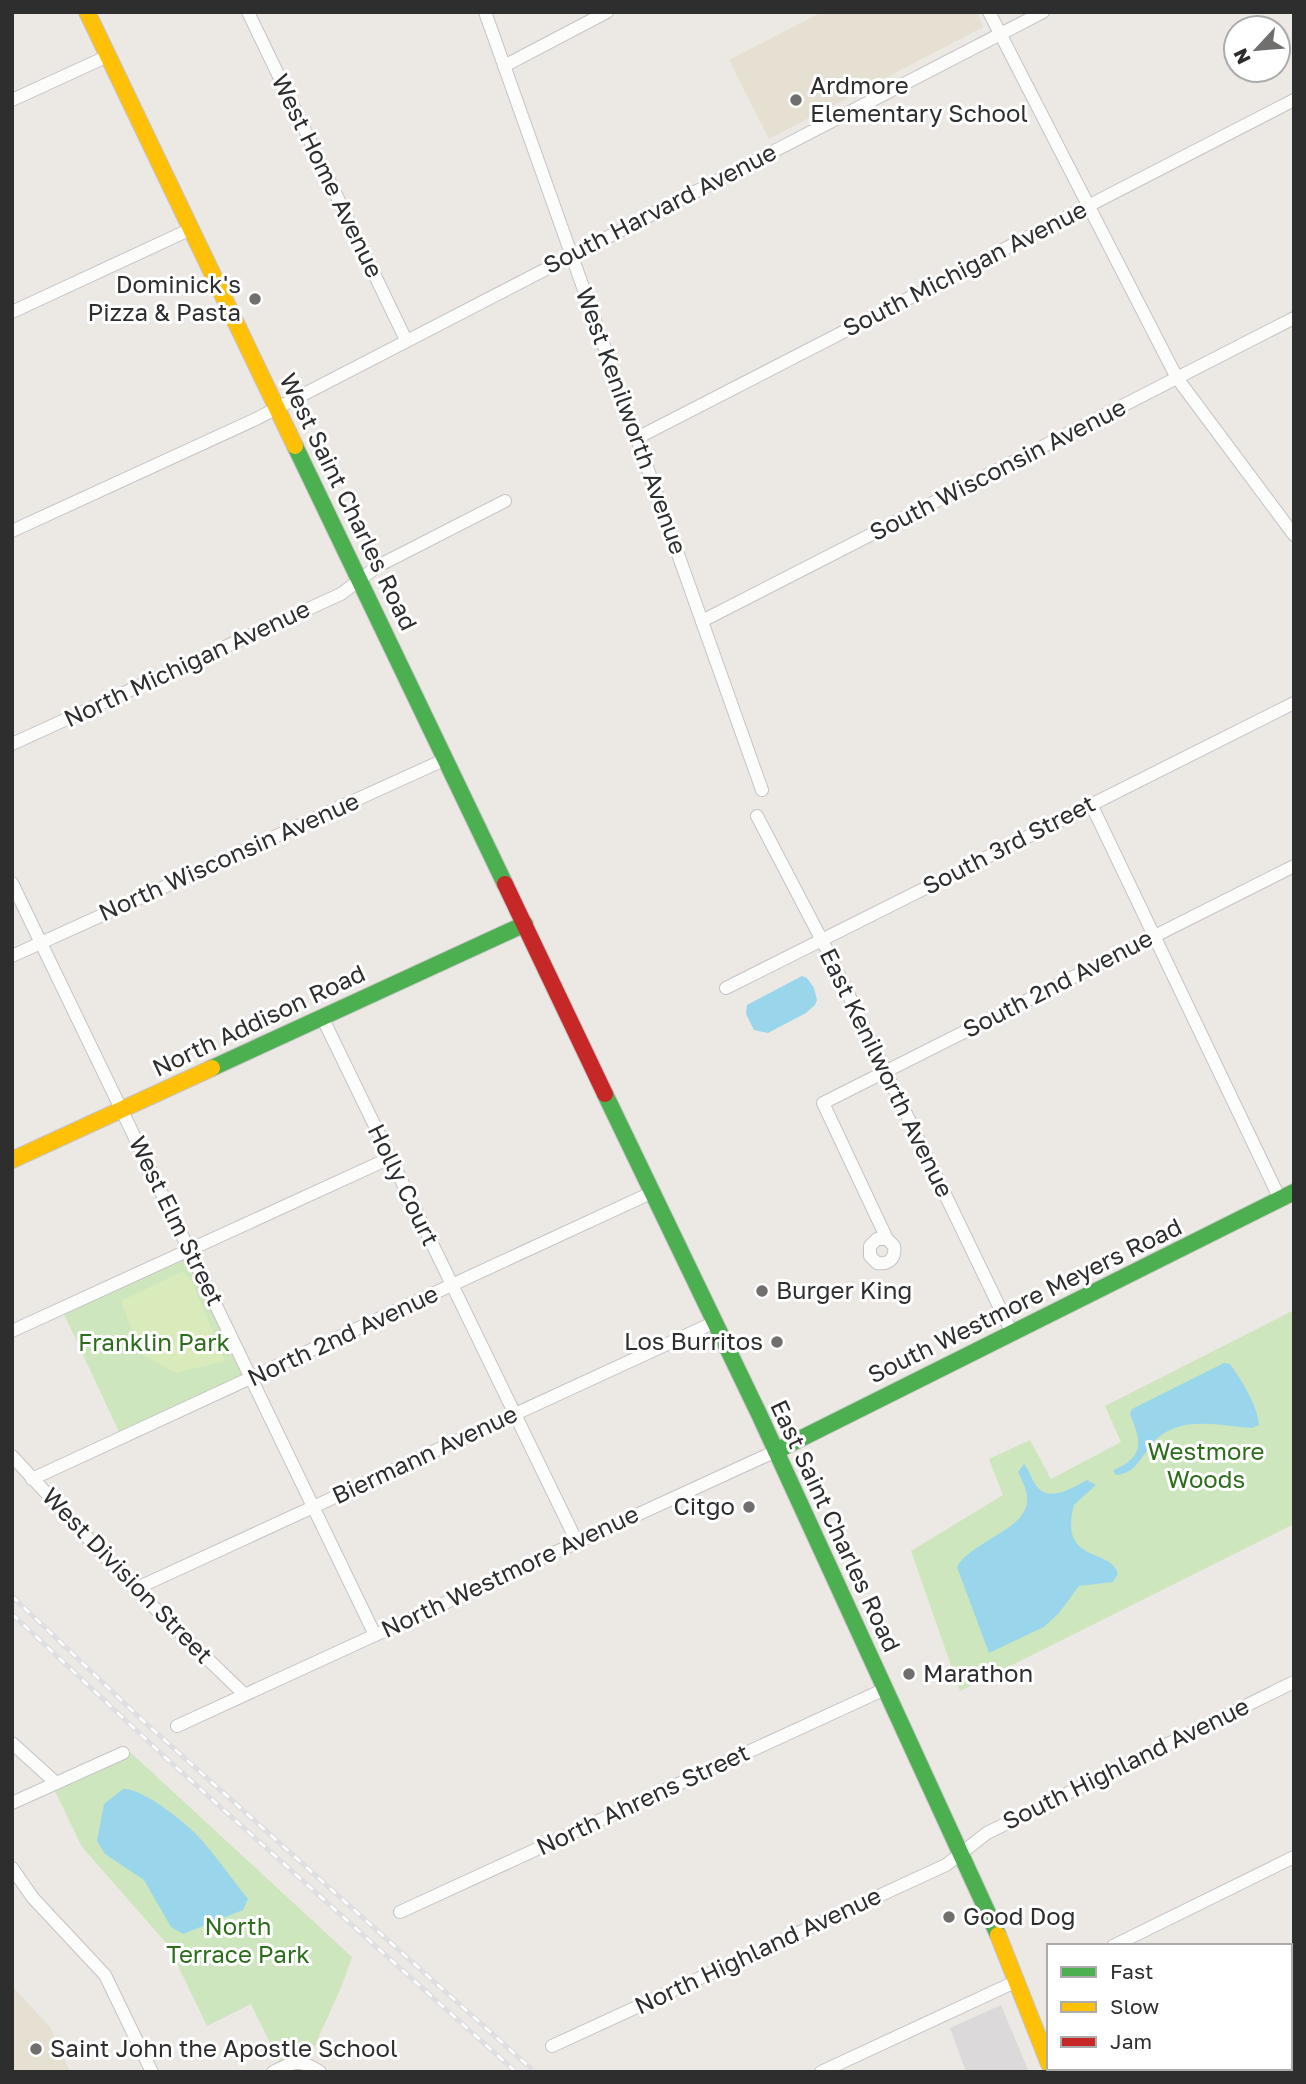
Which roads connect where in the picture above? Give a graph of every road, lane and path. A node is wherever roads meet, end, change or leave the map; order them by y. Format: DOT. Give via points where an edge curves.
graph roads {
  1 [pos="87,12"];
  2 [pos="248,12"];
  3 [pos="485,12"];
  4 [pos="607,12"];
  5 [pos="989,12"];
  6 [pos="1043,12"];
  7 [pos="1000,34"];
  8 [pos="108,56"];
  9 [pos="504,66"];
  10 [pos="12,100"];
  11 [pos="1294,100"];
  12 [pos="1088,206"];
  13 [pos="191,229"];
  14 [pos="571,255"];
  15 [pos="12,312"];
  16 [pos="1294,318"];
  17 [pos="406,340"];
  18 [pos="1177,378"];
  19 [pos="277,407"];
  20 [pos="637,438"];
  21 [pos="505,501"];
  22 [pos="12,531"];
  23 [pos="1294,535"];
  24 [pos="360,580"];
  25 [pos="702,621"];
  26 [pos="1294,703"];
  27 [pos="12,744"];
  28 [pos="446,759"];
  29 [pos="762,790"];
  30 [pos="1091,804"];
  31 [pos="757,816"];
  32 [pos="1294,866"];
  33 [pos="12,883"];
  34 [pos="525,924"];
  35 [pos="1154,936"];
  36 [pos="821,940"];
  37 [pos="41,943"];
  38 [pos="12,956"];
  39 [pos="726,988"];
  40 [pos="567,1012"];
  41 [pos="322,1017"];
  42 [pos="885,1072"];
  43 [pos="122,1109"];
  44 [pos="390,1158"];
  45 [pos="12,1160"];
  46 [pos="653,1192"];
  47 [pos="1287,1196"];
  48 [pos="887,1239"];
  49 [pos="190,1250"];
  50 [pos="452,1285"];
  51 [pos="715,1322"];
  52 [pos="12,1331"];
  53 [pos="1012,1333"];
  54 [pos="251,1378"];
  55 [pos="515,1414"];
  56 [pos="776,1451"];
  57 [pos="12,1456"];
  58 [pos="32,1479"];
  59 [pos="313,1507"];
  60 [pos="577,1542"];
  61 [pos="135,1589"];
  62 [pos="375,1635"];
  63 [pos="1294,1682"];
  64 [pos="885,1689"];
  65 [pos="244,1694"];
  66 [pos="177,1726"];
  67 [pos="12,1743"];
  68 [pos="123,1753"];
  69 [pos="56,1783"];
  70 [pos="12,1803"];
  71 [pos="962,1852"];
  72 [pos="1294,1857"];
  73 [pos="12,1868"];
  74 [pos="400,1912"];
  75 [pos="1117,1944"];
  76 [pos="1017,1981"];
  77 [pos="552,2046"];
  78 [pos="1047,2060"];
  79 [pos="152,2072"];
  80 [pos="272,2072"];
  81 [pos="320,2072"];
  82 [pos="821,2072"];
  1 -- 8 [label="main road, West Saint Charles Road"];
  2 -- 17 [label="street, West Home Avenue"];
  3 -- 9 [label="street, West Kenilworth Avenue"];
  4 -- 9 [label="street"];
  5 -- 7 [label="street"];
  6 -- 7 [label="street, South Harvard Avenue"];
  7 -- 12 [label="street"];
  7 -- 14 [label="street, South Harvard Avenue"];
  8 -- 10 [label="street"];
  8 -- 13 [label="main road, West Saint Charles Road"];
  9 -- 14 [label="street, West Kenilworth Avenue"];
  11 -- 12 [label="street, South Michigan Avenue"];
  12 -- 18 [label="street"];
  12 -- 20 [label="street, South Michigan Avenue"];
  13 -- 15 [label="street"];
  13 -- 19 [label="main road, West Saint Charles Road"];
  14 -- 17 [label="street, South Harvard Avenue"];
  14 -- 20 [label="street, West Kenilworth Avenue"];
  16 -- 18 [label="street, South Wisconsin Avenue"];
  17 -- 19 [label="street, South Harvard Avenue"];
  18 -- 23 [label="street"];
  18 -- 25 [label="street, South Wisconsin Avenue"];
  19 -- 22 [label="street, South Harvard Avenue"];
  19 -- 24 [label="main road, West Saint Charles Road"];
  20 -- 25 [label="street, West Kenilworth Avenue"];
  21 -- 24 [label="street" via="378,566"];
  24 -- 27 [label="street, North Michigan Avenue" via="341,594"];
  24 -- 28 [label="main road, West Saint Charles Road"];
  25 -- 29 [label="street, West Kenilworth Avenue"];
  26 -- 30 [label="street, South 3rd Street"];
  28 -- 34 [label="main road, West Saint Charles Road"];
  28 -- 37 [label="street, North Wisconsin Avenue"];
  30 -- 35 [label="street"];
  30 -- 36 [label="street, South 3rd Street"];
  31 -- 36 [label="street, East Kenilworth Avenue"];
  32 -- 35 [label="street, South 2nd Avenue"];
  33 -- 37 [label="street, West Elm Street"];
  34 -- 40 [label="main road, West Saint Charles Road"];
  34 -- 41 [label="main road, North Addison Road"];
  35 -- 42 [label="street, South 2nd Avenue"];
  35 -- 47 [label="street"];
  36 -- 39 [label="street, South 3rd Street"];
  36 -- 42 [label="street, East Kenilworth Avenue"];
  37 -- 38 [label="street, North Wisconsin Avenue"];
  37 -- 43 [label="street, West Elm Street"];
  40 -- 46 [label="main road, East Saint Charles Road"];
  41 -- 43 [label="main road, North Addison Road"];
  41 -- 44 [label="street, Holly Court"];
  42 -- 48 [label="street, South 2nd Avenue" via="823,1103"];
  42 -- 53 [label="street, East Kenilworth Avenue"];
  43 -- 45 [label="main road, North Addison Road"];
  43 -- 49 [label="street, West Elm Street"];
  44 -- 49 [label="street"];
  44 -- 50 [label="street, Holly Court"];
  46 -- 50 [label="street, North 2nd Avenue"];
  46 -- 51 [label="main road, East Saint Charles Road"];
  47 -- 53 [label="main road, South Westmore Meyers Road"];
  49 -- 52 [label="street"];
  49 -- 54 [label="street, West Elm Street"];
  50 -- 54 [label="street, North 2nd Avenue"];
  50 -- 55 [label="street, Holly Court"];
  51 -- 55 [label="street, Biermann Avenue"];
  51 -- 56 [label="main road, East Saint Charles Road"];
  53 -- 56 [label="main road, South Westmore Meyers Road"];
  54 -- 58 [label="street, North 2nd Avenue"];
  54 -- 59 [label="street, West Elm Street"];
  55 -- 59 [label="street, Biermann Avenue"];
  55 -- 60 [label="street, Holly Court"];
  56 -- 60 [label="street, North Westmore Avenue"];
  56 -- 64 [label="main road, East Saint Charles Road"];
  57 -- 58 [label="street, West Division Street"];
  58 -- 61 [label="street, West Division Street"];
  59 -- 61 [label="street, Biermann Avenue"];
  59 -- 62 [label="street, West Elm Street"];
  60 -- 62 [label="street, North Westmore Avenue"];
  61 -- 65 [label="street, West Division Street"];
  62 -- 65 [label="street, North Westmore Avenue"];
  63 -- 71 [label="street, South Highland Avenue" via="987,1833"];
  64 -- 71 [label="main road, East Saint Charles Road"];
  64 -- 74 [label="street, North Ahrens Street"];
  65 -- 66 [label="street, North Westmore Avenue"];
  67 -- 69 [label="street"];
  68 -- 69 [label="street"];
  69 -- 70 [label="street"];
  71 -- 76 [label="main road, East Saint Charles Road"];
  71 -- 77 [label="street, North Highland Avenue" via="946,1865"];
  72 -- 75 [label="street"];
  73 -- 79 [label="street" via="33,1898 105,1975"];
  76 -- 78 [label="main road, East Saint Charles Road"];
  76 -- 82 [label="street"];
  80 -- 81 [label="street" via="290,2063 307,2063"];
}
